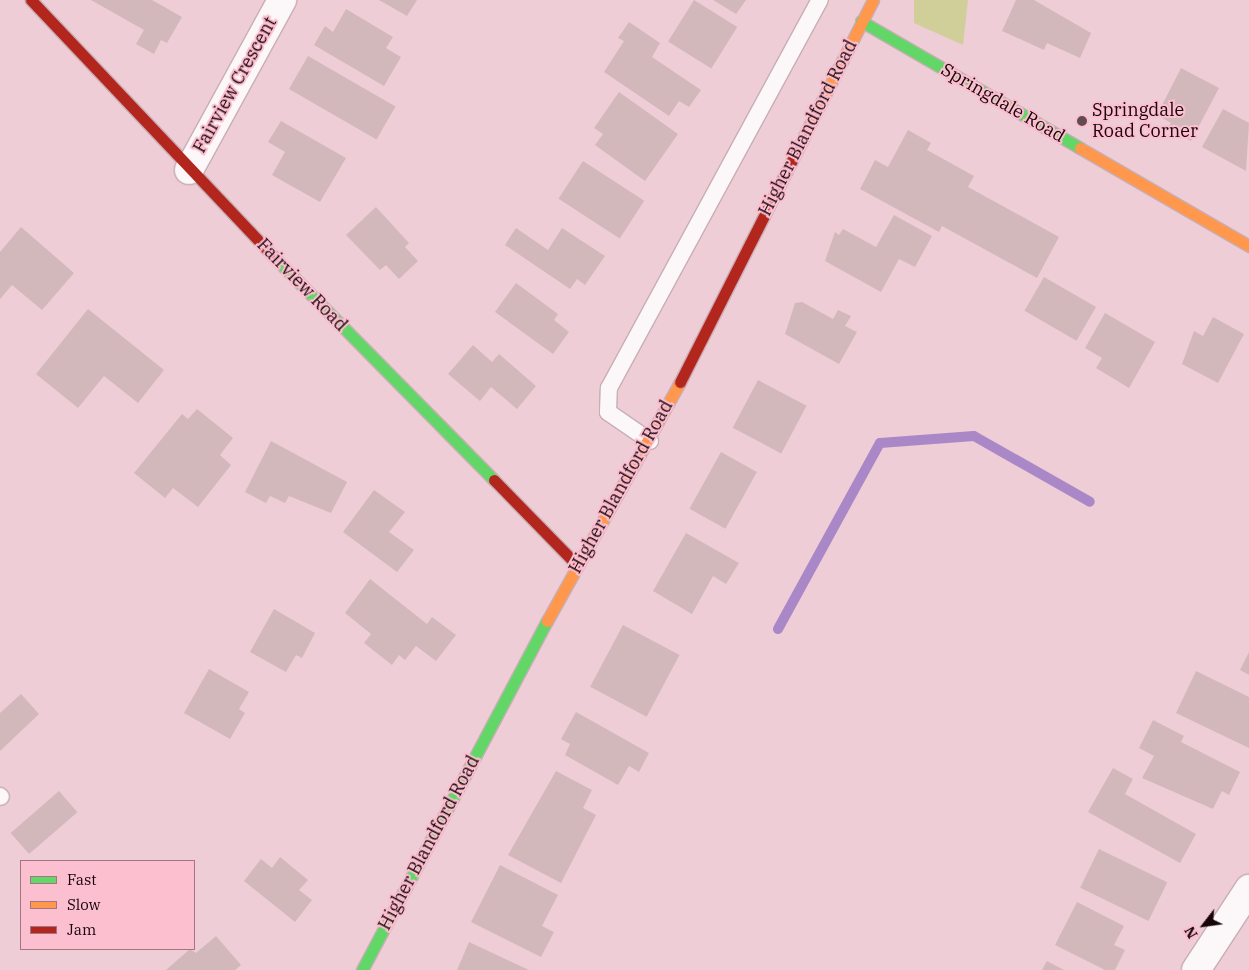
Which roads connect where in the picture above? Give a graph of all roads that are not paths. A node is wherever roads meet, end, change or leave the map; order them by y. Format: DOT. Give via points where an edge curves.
graph roads {
  1 [pos="31,0"];
  2 [pos="282,0"];
  3 [pos="820,0"];
  4 [pos="874,0"];
  5 [pos="862,21"];
  6 [pos="189,170"];
  7 [pos="1249,246"];
  8 [pos="650,441"];
  9 [pos="577,565"];
  10 [pos="1249,889"];
  11 [pos="362,970"];
  12 [pos="1196,970"];
  1 -- 6 [label="street, Fairview Road"];
  2 -- 6 [label="street, Fairview Crescent"];
  3 -- 8 [label="lane" via="609,388 608,412"];
  4 -- 5 [label="street, Higher Blandford Road"];
  5 -- 7 [label="street, Springdale Road"];
  5 -- 8 [label="street, Higher Blandford Road"];
  6 -- 9 [label="street, Fairview Road"];
  8 -- 9 [label="street, Higher Blandford Road"];
  9 -- 11 [label="street, Higher Blandford Road"];
  10 -- 12 [label="street"];
}
